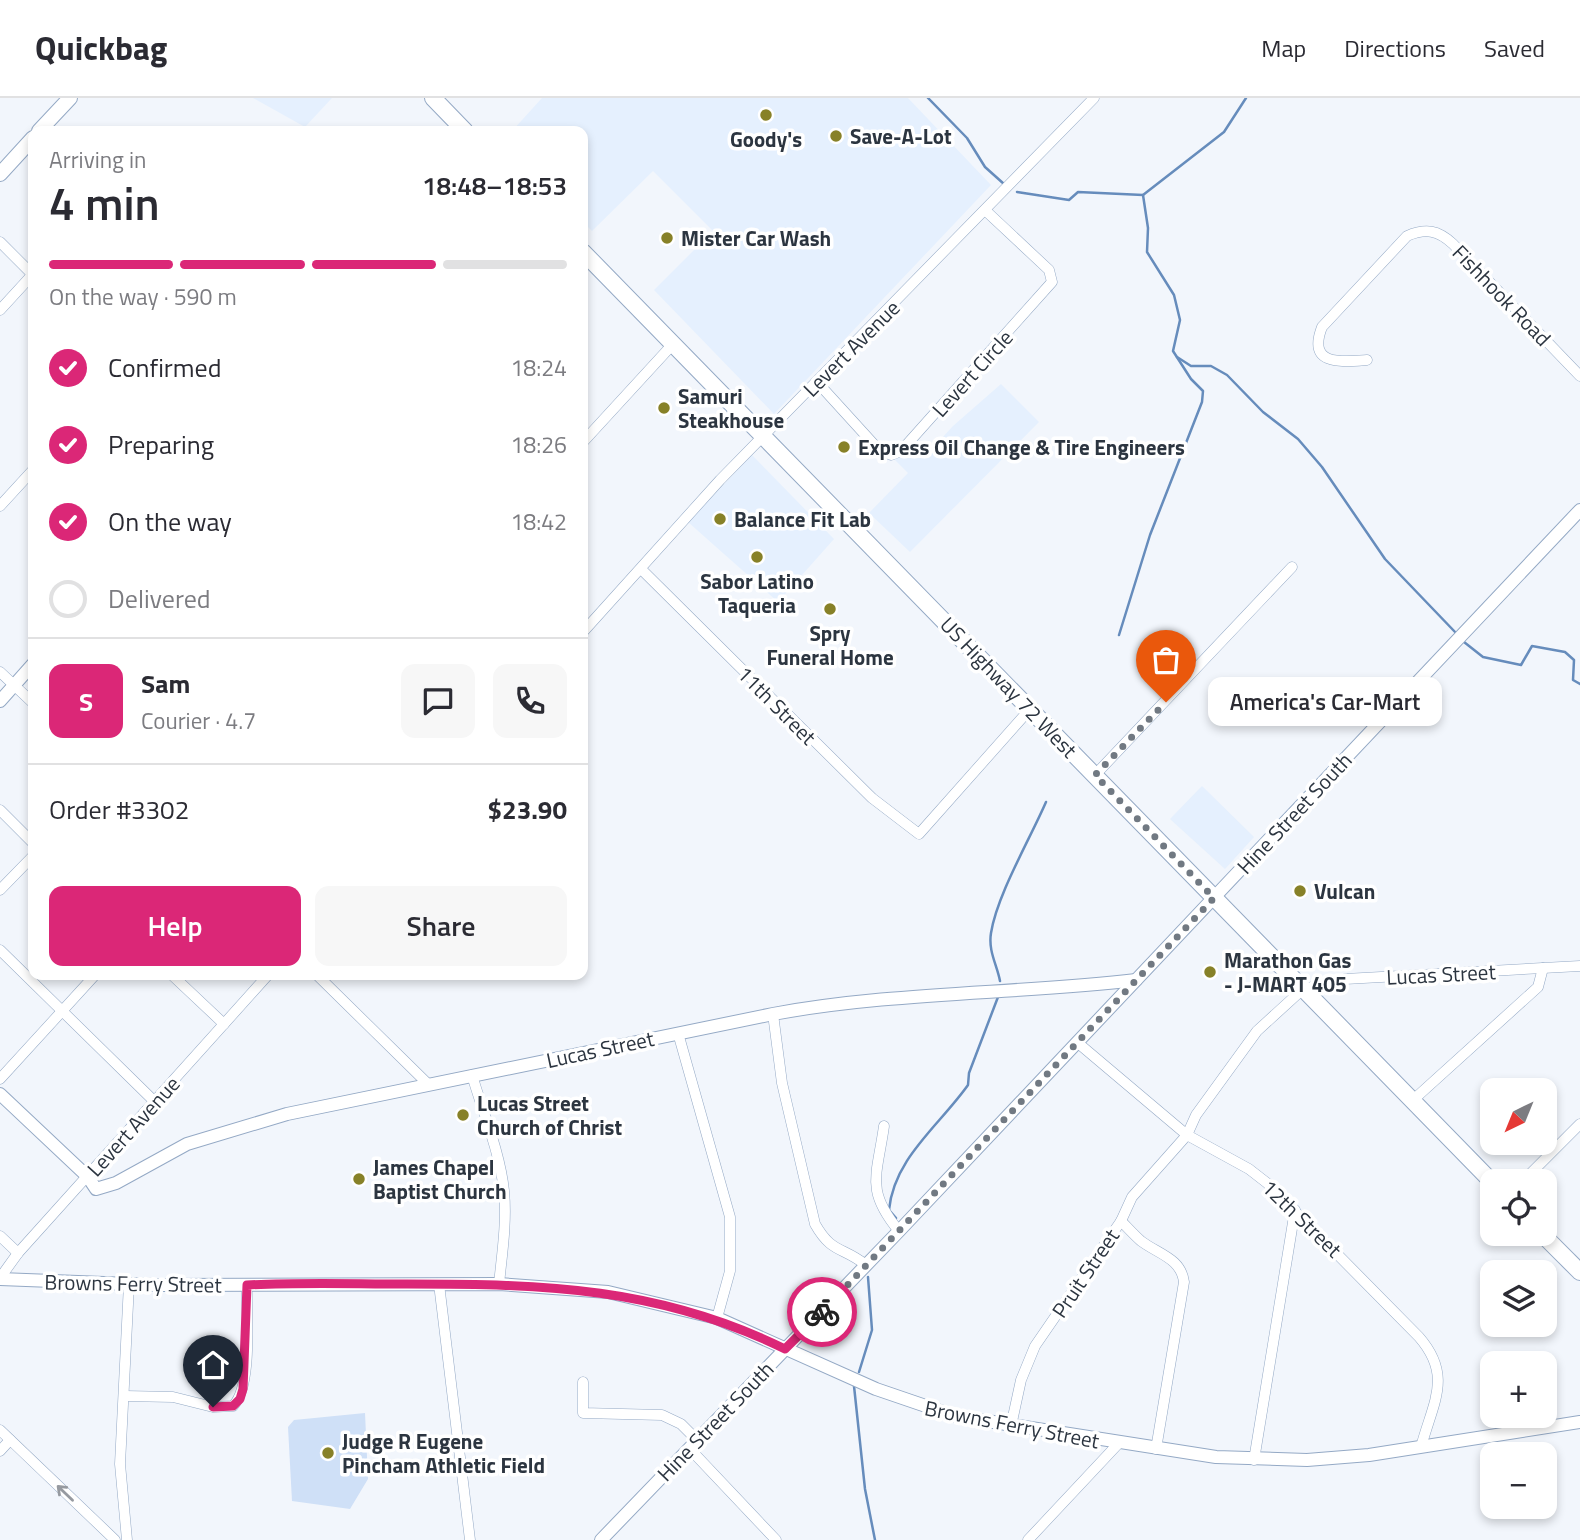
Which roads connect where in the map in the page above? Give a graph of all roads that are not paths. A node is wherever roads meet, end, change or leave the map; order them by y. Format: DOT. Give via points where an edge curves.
graph roads {
  1 [pos="70,98"];
  2 [pos="433,98"];
  3 [pos="1092,99"];
  4 [pos="44,126"];
  5 [pos="460,126"];
  6 [pos="28,143"];
  7 [pos="0,174"];
  8 [pos="986,211"];
  9 [pos="0,242"];
  10 [pos="588,258"];
  11 [pos="28,269"];
  12 [pos="28,279"];
  13 [pos="0,310"];
  14 [pos="673,344"];
  15 [pos="1367,360"];
  16 [pos="1580,376"];
  17 [pos="818,383"];
  18 [pos="588,437"];
  19 [pos="765,437"];
  20 [pos="28,475"];
  21 [pos="0,506"];
  22 [pos="1580,510"];
  23 [pos="1292,566"];
  24 [pos="641,569"];
  25 [pos="588,627"];
  26 [pos="28,670"];
  27 [pos="0,672"];
  28 [pos="14,685"];
  29 [pos="28,699"];
  30 [pos="0,701"];
  31 [pos="1030,709"];
  32 [pos="1095,775"];
  33 [pos="0,810"];
  34 [pos="28,838"];
  35 [pos="28,861"];
  36 [pos="0,890"];
  37 [pos="1214,898"];
  38 [pos="0,950"];
  39 [pos="1580,966"];
  40 [pos="1543,968"];
  41 [pos="28,978"];
  42 [pos="30,980"];
  43 [pos="90,980"];
  44 [pos="177,980"];
  45 [pos="263,980"];
  46 [pos="322,980"];
  47 [pos="1136,980"];
  48 [pos="1303,989"];
  49 [pos="61,1011"];
  50 [pos="773,1014"];
  51 [pos="223,1024"];
  52 [pos="678,1033"];
  53 [pos="1078,1042"];
  54 [pos="472,1076"];
  55 [pos="0,1079"];
  56 [pos="428,1084"];
  57 [pos="0,1094"];
  58 [pos="155,1101"];
  59 [pos="1412,1101"];
  60 [pos="884,1126"];
  61 [pos="1580,1126"];
  62 [pos="1186,1135"];
  63 [pos="1535,1169"];
  64 [pos="1480,1170"];
  65 [pos="88,1177"];
  66 [pos="1295,1210"];
  67 [pos="1121,1221"];
  68 [pos="899,1231"];
  69 [pos="0,1236"];
  70 [pos="1554,1246"];
  71 [pos="18,1253"];
  72 [pos="866,1265"];
  73 [pos="1580,1272"];
  74 [pos="0,1278"];
  75 [pos="128,1284"];
  76 [pos="439,1284"];
  77 [pos="499,1284"];
  78 [pos="247,1285"];
  79 [pos="717,1318"];
  80 [pos="785,1349"];
  81 [pos="583,1382"];
  82 [pos="125,1396"];
  83 [pos="1580,1422"];
  84 [pos="1011,1426"];
  85 [pos="0,1430"];
  86 [pos="10,1440"];
  87 [pos="693,1444"];
  88 [pos="1118,1444"];
  89 [pos="1420,1447"];
  90 [pos="1156,1449"];
  91 [pos="0,1451"];
  92 [pos="1254,1460"];
  93 [pos="1039,1529"];
  94 [pos="115,1540"];
  95 [pos="127,1540"];
  96 [pos="470,1540"];
  97 [pos="601,1540"];
  98 [pos="776,1540"];
  99 [pos="1028,1540"];
  100 [pos="1047,1540"];
  1 -- 4 [label="main road"];
  2 -- 5 [label="highway"];
  3 -- 8 [label="street, Levert Avenue"];
  6 -- 7 [label="main road"];
  8 -- 17 [label="street, Levert Avenue"];
  8 -- 17 [label="street, Levert Circle" via="1049,270 1052,282 901,451 891,455 879,450"];
  9 -- 11 [label="street"];
  10 -- 14 [label="highway, US Highway 72 West"];
  12 -- 13 [label="street"];
  14 -- 18 [label="street"];
  14 -- 19 [label="highway, US Highway 72 West"];
  15 -- 16 [label="street, Fishhook Road" via="1333,362 1324,356 1319,347 1322,327 1407,236 1426,230 1453,244"];
  17 -- 19 [label="street, Levert Avenue"];
  19 -- 24 [label="street, Levert Avenue"];
  19 -- 31 [label="highway, US Highway 72 West"];
  20 -- 21 [label="street"];
  22 -- 37 [label="street, Hine Street South"];
  23 -- 32 [label="street"];
  24 -- 25 [label="street, Levert Avenue"];
  24 -- 31 [label="street, 11th Street" via="872,799 919,834"];
  26 -- 28 [label="street"];
  27 -- 28 [label="street"];
  28 -- 29 [label="street"];
  28 -- 30 [label="street"];
  31 -- 32 [label="highway, US Highway 72 West"];
  32 -- 37 [label="highway, US Highway 72 West"];
  33 -- 34 [label="street"];
  35 -- 36 [label="street"];
  37 -- 47 [label="street, Hine Street South"];
  37 -- 48 [label="highway, US Highway 72 West"];
  38 -- 41 [label="street"];
  39 -- 40 [label="street, Lucas Street"];
  40 -- 48 [label="street, Lucas Street" via="1345,979"];
  40 -- 59 [label="street" via="1538,987"];
  42 -- 49 [label="street"];
  43 -- 49 [label="street"];
  44 -- 51 [label="street"];
  45 -- 51 [label="street, Levert Avenue"];
  46 -- 56 [label="street"];
  47 -- 50 [label="street, Lucas Street" via="851,1001"];
  47 -- 53 [label="street, Hine Street South"];
  48 -- 59 [label="highway, US Highway 72 West"];
  48 -- 62 [label="street, Pruit Street" via="1257,1031"];
  49 -- 55 [label="street"];
  49 -- 58 [label="street"];
  50 -- 52 [label="street, Lucas Street"];
  50 -- 72 [label="street" via="782,1083 815,1224 825,1242"];
  51 -- 58 [label="street, Levert Avenue"];
  52 -- 54 [label="street, Lucas Street"];
  52 -- 79 [label="street" via="730,1217 730,1271"];
  53 -- 62 [label="street, 12th Street"];
  53 -- 68 [label="street, Hine Street South"];
  54 -- 56 [label="street, Lucas Street"];
  54 -- 77 [label="street" via="504,1193"];
  56 -- 65 [label="street, Lucas Street" via="226,1130 168,1152 104,1188 96,1189"];
  57 -- 65 [label="street"];
  58 -- 65 [label="street, Levert Avenue"];
  59 -- 64 [label="highway, US Highway 72 West"];
  60 -- 68 [label="street" via="875,1191 879,1205"];
  61 -- 63 [label="street"];
  62 -- 66 [label="street, 12th Street" via="1249,1169"];
  62 -- 67 [label="street, Pruit Street" via="1132,1197"];
  65 -- 71 [label="street, Levert Avenue"];
  66 -- 89 [label="street, 12th Street" via="1433,1353 1440,1373"];
  66 -- 92 [label="street"];
  67 -- 84 [label="street, Pruit Street" via="1035,1346 1021,1380"];
  67 -- 90 [label="street" via="1183,1272"];
  68 -- 72 [label="street, Hine Street South"];
  69 -- 71 [label="street"];
  70 -- 73 [label="highway"];
  71 -- 74 [label="street, Levert Avenue"];
  72 -- 80 [label="street, Hine Street South"];
  74 -- 75 [label="street, Browns Ferry Street"];
  75 -- 78 [label="street, Browns Ferry Street"];
  75 -- 82 [label="street"];
  76 -- 77 [label="street, Browns Ferry Street"];
  76 -- 78 [label="street, Browns Ferry Street"];
  76 -- 96 [label="street"];
  77 -- 79 [label="street, Browns Ferry Street" via="608,1292"];
  78 -- 82 [label="street" via="245,1377 240,1399 233,1406"];
  79 -- 80 [label="street, Browns Ferry Street"];
  80 -- 84 [label="street, Browns Ferry Street" via="915,1405"];
  80 -- 87 [label="street, Hine Street South"];
  81 -- 87 [label="street" via="583,1413 662,1415 681,1424"];
  82 -- 95 [label="street" via="120,1464"];
  83 -- 89 [label="street, Browns Ferry Street"];
  84 -- 88 [label="street, Browns Ferry Street"];
  85 -- 86 [label="street"];
  86 -- 91 [label="street"];
  94 -- 86 [label="street, one-way"];
  87 -- 97 [label="street, Hine Street South"];
  87 -- 98 [label="street"];
  88 -- 90 [label="street, Browns Ferry Street"];
  88 -- 93 [label="street"];
  89 -- 92 [label="street, Browns Ferry Street" via="1307,1460"];
  90 -- 92 [label="street, Browns Ferry Street"];
  93 -- 99 [label="street"];
  93 -- 100 [label="street"];
}
